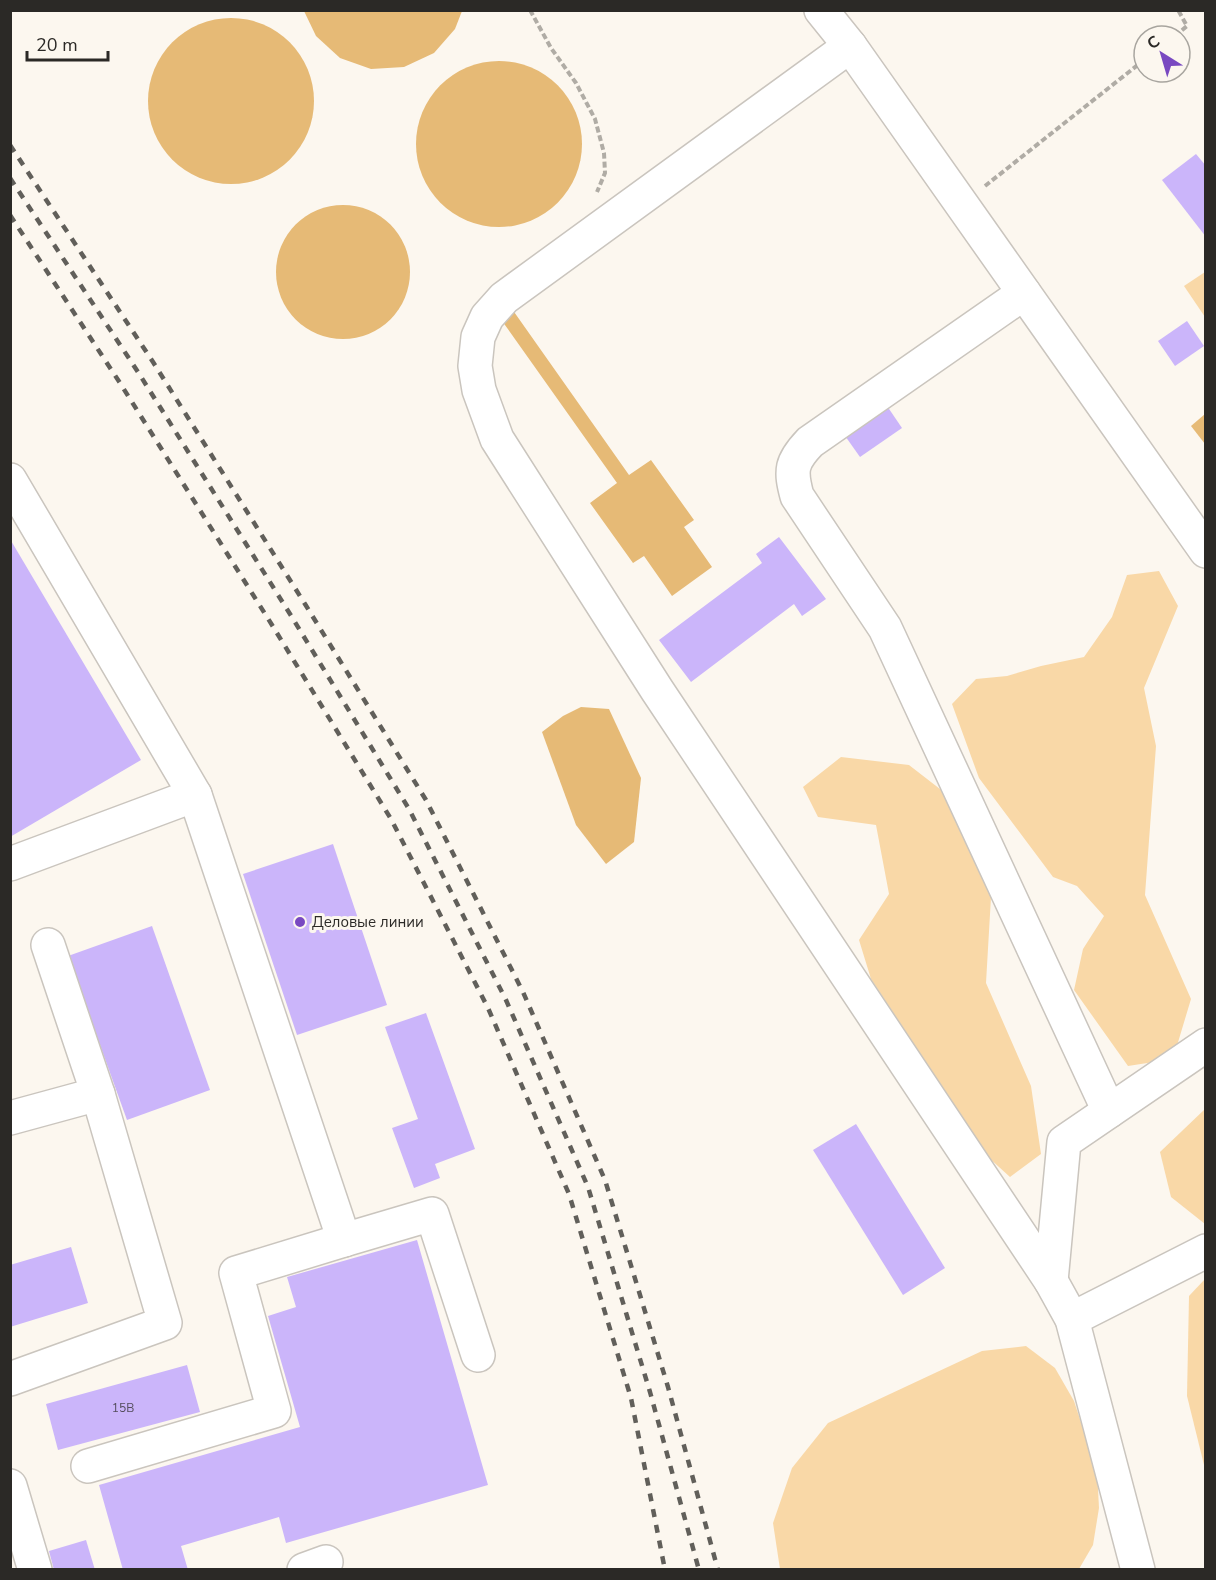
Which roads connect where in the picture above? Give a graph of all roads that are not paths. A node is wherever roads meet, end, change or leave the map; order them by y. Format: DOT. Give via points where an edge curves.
graph roads {
  1 [pos="821,10"];
  2 [pos="850,46"];
  3 [pos="1024,293"];
  4 [pos="10,480"];
  5 [pos="1206,551"];
  6 [pos="195,795"];
  7 [pos="10,864"];
  8 [pos="48,945"];
  9 [pos="1206,1046"];
  10 [pos="98,1094"];
  11 [pos="1109,1111"];
  12 [pos="10,1118"];
  13 [pos="344,1240"];
  14 [pos="1206,1251"];
  15 [pos="1052,1281"];
  16 [pos="1072,1319"];
  17 [pos="478,1355"];
  18 [pos="10,1379"];
  19 [pos="88,1466"];
  20 [pos="10,1486"];
  21 [pos="35,1569"];
  22 [pos="1138,1569"];
  1 -- 2 [label="street"];
  2 -- 3 [label="street"];
  2 -- 15 [label="street" via="504,298 487,316 478,337 476,374 497,440 657,690"];
  3 -- 5 [label="street"];
  3 -- 11 [label="street" via="810,442 793,468 794,483 797,496 885,628"];
  4 -- 6 [label="street"];
  6 -- 7 [label="street"];
  6 -- 13 [label="street"];
  8 -- 10 [label="street"];
  9 -- 11 [label="street"];
  10 -- 12 [label="street"];
  10 -- 18 [label="street" via="165,1323"];
  11 -- 15 [label="street" via="1064,1142"];
  13 -- 17 [label="street" via="432,1214"];
  13 -- 19 [label="street" via="236,1273 273,1412"];
  14 -- 16 [label="street"];
  15 -- 16 [label="street"];
  16 -- 22 [label="street"];
  20 -- 21 [label="street"];
}
